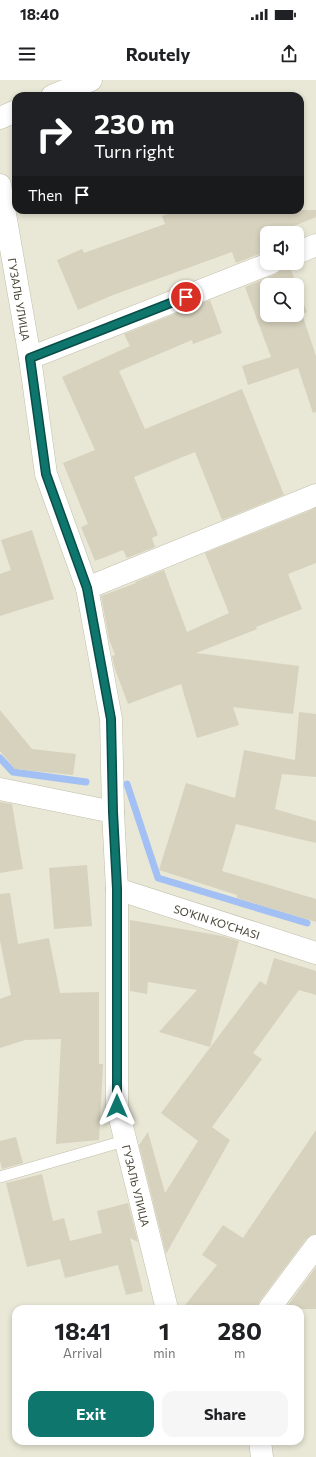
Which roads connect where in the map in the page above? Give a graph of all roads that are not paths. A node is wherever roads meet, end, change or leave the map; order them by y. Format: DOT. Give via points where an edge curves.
graph roads {
  1 [pos="90,80"];
  2 [pos="62,92"];
  3 [pos="12,113"];
  4 [pos="0,118"];
  5 [pos="0,185"];
  6 [pos="316,245"];
  7 [pos="304,250"];
  8 [pos="260,267"];
  9 [pos="30,358"];
  10 [pos="316,495"];
  11 [pos="87,588"];
  12 [pos="0,789"];
  13 [pos="113,812"];
  14 [pos="117,889"];
  15 [pos="316,953"];
  16 [pos="124,1141"];
  17 [pos="0,1177"];
  18 [pos="316,1246"];
  19 [pos="166,1305"];
  20 [pos="272,1305"];
  21 [pos="260,1445"];
  22 [pos="262,1457"];
  1 -- 2 [label="street"];
  3 -- 4 [label="street"];
  5 -- 9 [label="street, ГУЗАЛЬ УЛИЦА"];
  6 -- 7 [label="street"];
  8 -- 9 [label="street"];
  9 -- 11 [label="street, ГУЗАЛЬ УЛИЦА" via="46,474"];
  10 -- 11 [label="street"];
  11 -- 13 [label="street, ГУЗАЛЬ УЛИЦА" via="111,719"];
  12 -- 13 [label="street"];
  13 -- 14 [label="street, ГУЗАЛЬ УЛИЦА"];
  14 -- 15 [label="street, SO'KIN KO'CHASI"];
  14 -- 16 [label="street, ГУЗАЛЬ УЛИЦА" via="117,1106"];
  16 -- 17 [label="lane"];
  16 -- 19 [label="street, ГУЗАЛЬ УЛИЦА"];
  18 -- 20 [label="street"];
  21 -- 22 [label="street"];
}
